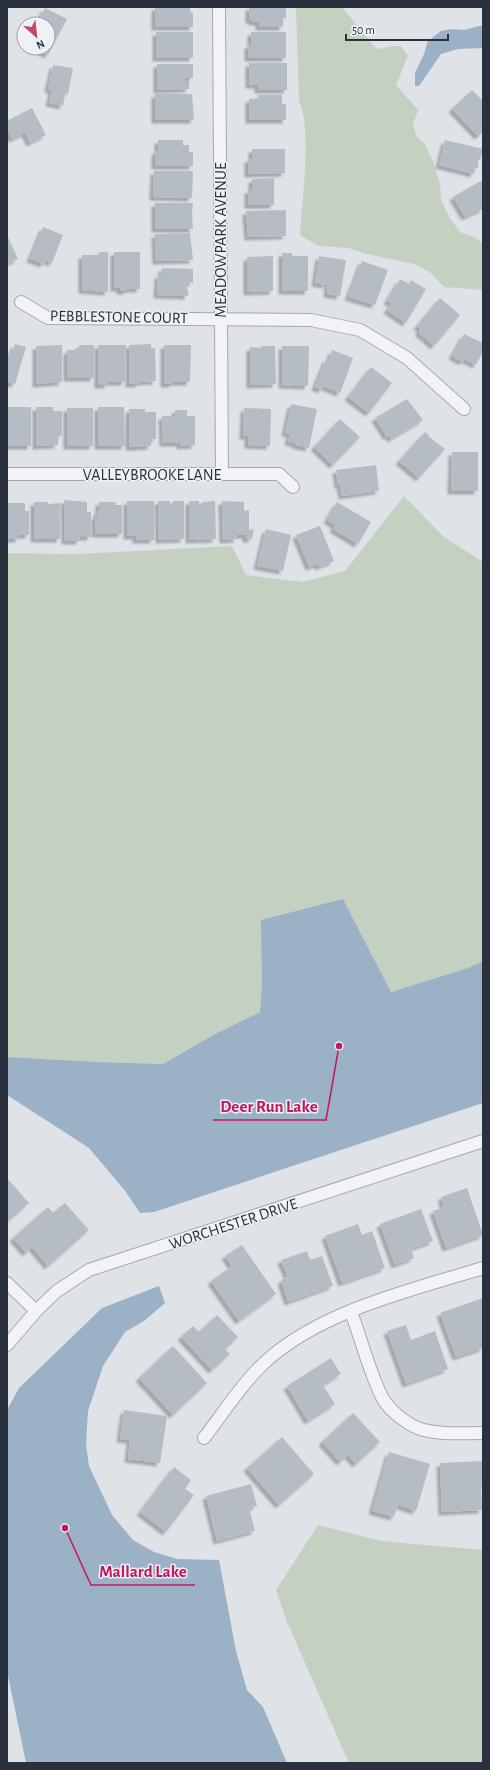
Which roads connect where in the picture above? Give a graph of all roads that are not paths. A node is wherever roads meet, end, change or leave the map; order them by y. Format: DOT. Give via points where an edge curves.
graph roads {
  1 [pos="219,7"];
  2 [pos="21,302"];
  3 [pos="220,318"];
  4 [pos="464,409"];
  5 [pos="7,474"];
  6 [pos="222,474"];
  7 [pos="293,487"];
  8 [pos="483,1141"];
  9 [pos="483,1268"];
  10 [pos="7,1283"];
  11 [pos="36,1311"];
  12 [pos="351,1312"];
  13 [pos="7,1345"];
  14 [pos="483,1433"];
  15 [pos="204,1438"];
  1 -- 3 [label="street, MEADOWPARK AVENUE"];
  2 -- 3 [label="street, PEBBLESTONE COURT" via="48,318"];
  3 -- 4 [label="street, PEBBLESTONE COURT" via="310,320 360,330 407,358"];
  3 -- 6 [label="street, MEADOWPARK AVENUE"];
  5 -- 6 [label="street, VALLEYBROOKE LANE"];
  6 -- 7 [label="street, VALLEYBROOKE LANE" via="279,474"];
  8 -- 11 [label="street, WORCHESTER DRIVE" via="89,1270 57,1291"];
  9 -- 12 [label="street"];
  10 -- 11 [label="street"];
  11 -- 13 [label="street, WORCHESTER DRIVE"];
  12 -- 14 [label="street" via="382,1394 393,1411 424,1430"];
  12 -- 15 [label="street" via="312,1329 283,1347 256,1371"];
}
